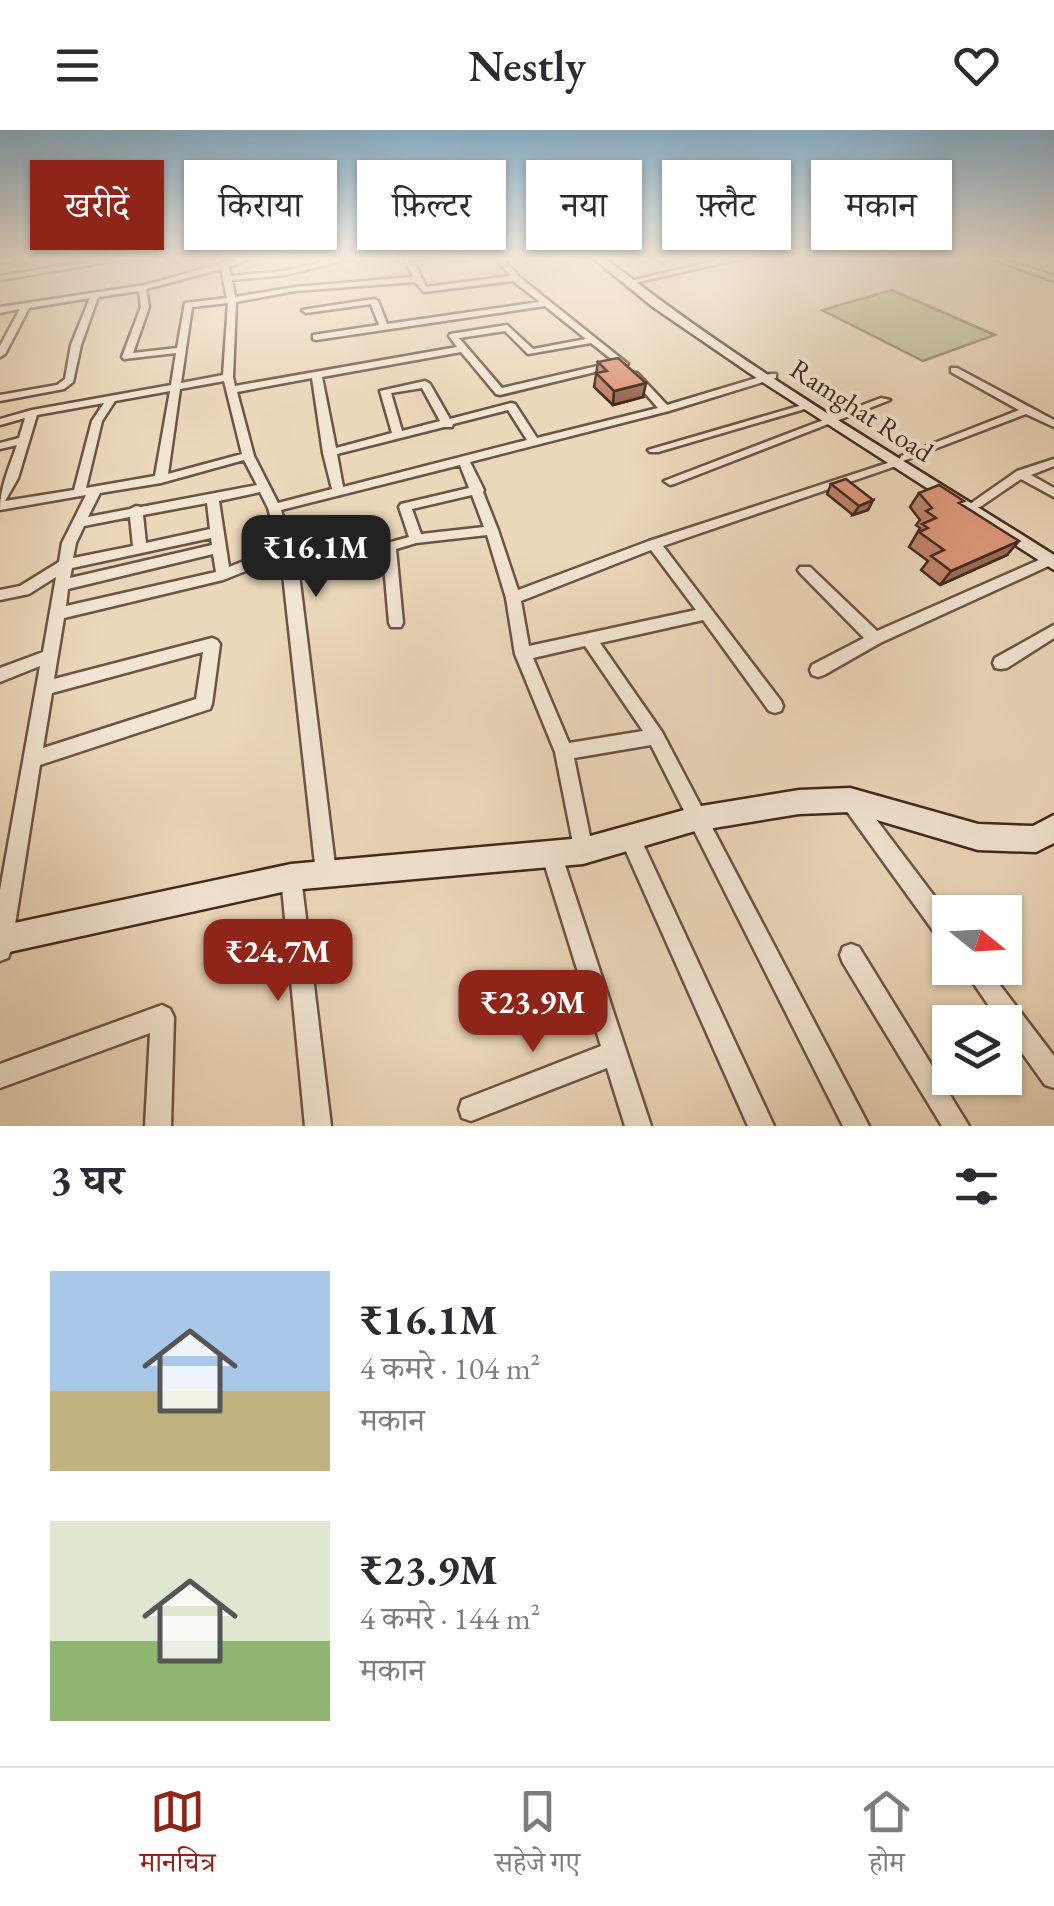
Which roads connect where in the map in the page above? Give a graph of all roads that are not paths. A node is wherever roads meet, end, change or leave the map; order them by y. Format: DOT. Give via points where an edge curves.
graph roads {
  1 [pos="33,304"];
  2 [pos="88,304"];
  3 [pos="144,304"];
  4 [pos="193,304"];
  5 [pos="232,304"];
  6 [pos="344,304"];
  7 [pos="376,304"];
  8 [pos="433,304"];
  9 [pos="545,304"];
  10 [pos="548,304"];
  11 [pos="667,304"];
  12 [pos="667,304"];
  13 [pos="26,306"];
  14 [pos="0,310"];
  15 [pos="306,310"];
  16 [pos="444,321"];
  17 [pos="384,327"];
  18 [pos="316,338"];
  19 [pos="594,340"];
  20 [pos="463,349"];
  21 [pos="179,350"];
  22 [pos="0,354"];
  23 [pos="408,358"];
  24 [pos="623,364"];
  25 [pos="954,370"];
  26 [pos="316,373"];
  27 [pos="770,377"];
  28 [pos="231,383"];
  29 [pos="424,384"];
  30 [pos="172,387"];
  31 [pos="500,392"];
  32 [pos="0,398"];
  33 [pos="112,398"];
  34 [pos="885,400"];
  35 [pos="511,406"];
  36 [pos="810,406"];
  37 [pos="665,409"];
  38 [pos="1027,410"];
  39 [pos="30,417"];
  40 [pos="5,420"];
  41 [pos="839,420"];
  42 [pos="1054,424"];
  43 [pos="448,425"];
  44 [pos="398,436"];
  45 [pos="23,440"];
  46 [pos="532,440"];
  47 [pos="0,446"];
  48 [pos="654,450"];
  49 [pos="328,452"];
  50 [pos="248,456"];
  51 [pos="464,460"];
  52 [pos="902,460"];
  53 [pos="1054,462"];
  54 [pos="1021,474"];
  55 [pos="161,479"];
  56 [pos="670,481"];
  57 [pos="262,488"];
  58 [pos="95,490"];
  59 [pos="478,490"];
  60 [pos="338,492"];
  61 [pos="79,493"];
  62 [pos="1054,493"];
  63 [pos="212,498"];
  64 [pos="0,502"];
  65 [pos="976,504"];
  66 [pos="274,508"];
  67 [pos="136,510"];
  68 [pos="78,523"];
  69 [pos="492,530"];
  70 [pos="217,532"];
  71 [pos="416,539"];
  72 [pos="654,544"];
  73 [pos="389,547"];
  74 [pos="219,548"];
  75 [pos="140,549"];
  76 [pos="288,559"];
  77 [pos="1052,560"];
  78 [pos="65,566"];
  79 [pos="805,570"];
  80 [pos="223,575"];
  81 [pos="62,585"];
  82 [pos="0,596"];
  83 [pos="513,598"];
  84 [pos="57,614"];
  85 [pos="704,614"];
  86 [pos="396,624"];
  87 [pos="1054,631"];
  88 [pos="875,639"];
  89 [pos="590,641"];
  90 [pos="523,654"];
  91 [pos="50,656"];
  92 [pos="1002,664"];
  93 [pos="818,670"];
  94 [pos="0,676"];
  95 [pos="44,688"];
  96 [pos="775,706"];
  97 [pos="656,736"];
  98 [pos="564,752"];
  99 [pos="32,760"];
  100 [pos="850,800"];
  101 [pos="695,819"];
  102 [pos="1054,828"];
  103 [pos="631,840"];
  104 [pos="583,850"];
  105 [pos="551,853"];
  106 [pos="326,872"];
  107 [pos="291,877"];
  108 [pos="932,912"];
  109 [pos="1,943"];
  110 [pos="851,954"];
  111 [pos="987,985"];
  112 [pos="614,1053"];
  113 [pos="0,1076"];
  114 [pos="1054,1076"];
  115 [pos="471,1109"];
  116 [pos="158,1126"];
  117 [pos="318,1126"];
  118 [pos="638,1126"];
  119 [pos="760,1126"];
  120 [pos="856,1126"];
  121 [pos="956,1126"];
  1 -- 13 [label="street"];
  2 -- 32 [label="street" via="70,380"];
  3 -- 21 [label="street" via="128,357"];
  4 -- 21 [label="street"];
  5 -- 28 [label="street"];
  6 -- 15 [label="street"];
  7 -- 17 [label="street"];
  8 -- 16 [label="street"];
  9 -- 16 [label="street"];
  10 -- 19 [label="street"];
  11 -- 27 [label="main road, Ramghat Road"];
  12 -- 27 [label="main road, Ramghat Road"];
  13 -- 14 [label="street"];
  13 -- 22 [label="street"];
  16 -- 17 [label="street"];
  17 -- 18 [label="street"];
  19 -- 20 [label="street" via="531,352 507,328 453,336"];
  19 -- 24 [label="street"];
  20 -- 23 [label="street"];
  20 -- 31 [label="street"];
  21 -- 30 [label="street"];
  23 -- 26 [label="street"];
  23 -- 29 [label="street"];
  24 -- 31 [label="street"];
  24 -- 37 [label="street"];
  25 -- 38 [label="street"];
  26 -- 28 [label="street"];
  26 -- 49 [label="street"];
  27 -- 36 [label="main road, Ramghat Road"];
  27 -- 37 [label="street"];
  27 -- 41 [label="main road, Ramghat Road"];
  28 -- 30 [label="street"];
  28 -- 50 [label="street"];
  29 -- 43 [label="street"];
  29 -- 44 [label="street" via="385,390"];
  30 -- 33 [label="street"];
  30 -- 55 [label="street"];
  31 -- 35 [label="street"];
  33 -- 39 [label="street"];
  33 -- 61 [label="street" via="97,421"];
  34 -- 41 [label="street"];
  35 -- 43 [label="street"];
  35 -- 46 [label="street"];
  36 -- 41 [label="main road, Ramghat Road"];
  36 -- 48 [label="street"];
  37 -- 46 [label="street"];
  38 -- 42 [label="street"];
  38 -- 52 [label="street"];
  39 -- 40 [label="street"];
  39 -- 45 [label="street"];
  41 -- 52 [label="main road, Ramghat Road"];
  41 -- 56 [label="street"];
  43 -- 44 [label="street"];
  44 -- 49 [label="street"];
  45 -- 47 [label="street"];
  45 -- 64 [label="street"];
  46 -- 51 [label="street"];
  49 -- 60 [label="street"];
  50 -- 55 [label="street"];
  50 -- 57 [label="street"];
  51 -- 59 [label="street"];
  51 -- 60 [label="street"];
  52 -- 65 [label="main road, Ramghat Road"];
  52 -- 72 [label="street"];
  52 -- 77 [label="main road, Ramghat Road"];
  53 -- 54 [label="street"];
  54 -- 62 [label="street"];
  54 -- 65 [label="street"];
  55 -- 58 [label="street"];
  57 -- 63 [label="street"];
  57 -- 66 [label="street"];
  58 -- 61 [label="street"];
  58 -- 68 [label="street"];
  59 -- 69 [label="street"];
  59 -- 71 [label="street" via="405,507"];
  60 -- 66 [label="street"];
  61 -- 64 [label="street"];
  63 -- 67 [label="street"];
  63 -- 70 [label="street"];
  65 -- 77 [label="main road, Ramghat Road"];
  66 -- 76 [label="street"];
  67 -- 68 [label="street"];
  67 -- 75 [label="street"];
  68 -- 78 [label="street"];
  69 -- 71 [label="street"];
  69 -- 83 [label="street"];
  70 -- 74 [label="street"];
  70 -- 75 [label="street"];
  71 -- 73 [label="street"];
  72 -- 83 [label="street"];
  72 -- 85 [label="street"];
  73 -- 76 [label="street" via="309,570"];
  73 -- 86 [label="street"];
  74 -- 80 [label="street"];
  74 -- 81 [label="street"];
  75 -- 78 [label="street"];
  76 -- 80 [label="street"];
  76 -- 106 [label="street"];
  77 -- 88 [label="street"];
  78 -- 81 [label="street"];
  78 -- 82 [label="street"];
  79 -- 88 [label="street"];
  80 -- 84 [label="street"];
  81 -- 84 [label="street"];
  83 -- 90 [label="street"];
  84 -- 91 [label="street"];
  85 -- 89 [label="street"];
  85 -- 96 [label="street"];
  87 -- 92 [label="street"];
  88 -- 93 [label="street"];
  89 -- 90 [label="street"];
  89 -- 97 [label="street"];
  90 -- 98 [label="street"];
  91 -- 94 [label="street"];
  91 -- 95 [label="street"];
  95 -- 99 [label="street"];
  95 -- 99 [label="street" via="212,644 204,704"];
  97 -- 98 [label="street"];
  97 -- 101 [label="street"];
  98 -- 104 [label="street"];
  99 -- 109 [label="street"];
  100 -- 101 [label="main road"];
  100 -- 102 [label="main road" via="978,837 1036,839"];
  100 -- 108 [label="street"];
  101 -- 103 [label="main road"];
  101 -- 120 [label="street"];
  103 -- 104 [label="main road"];
  103 -- 119 [label="street"];
  104 -- 105 [label="main road"];
  105 -- 106 [label="main road"];
  105 -- 112 [label="street"];
  106 -- 107 [label="main road"];
  107 -- 109 [label="main road"];
  107 -- 117 [label="street"];
  110 -- 121 [label="street"];
  111 -- 114 [label="street"];
  112 -- 115 [label="street"];
  112 -- 118 [label="street"];
  113 -- 116 [label="street" via="162,1016"];
}
